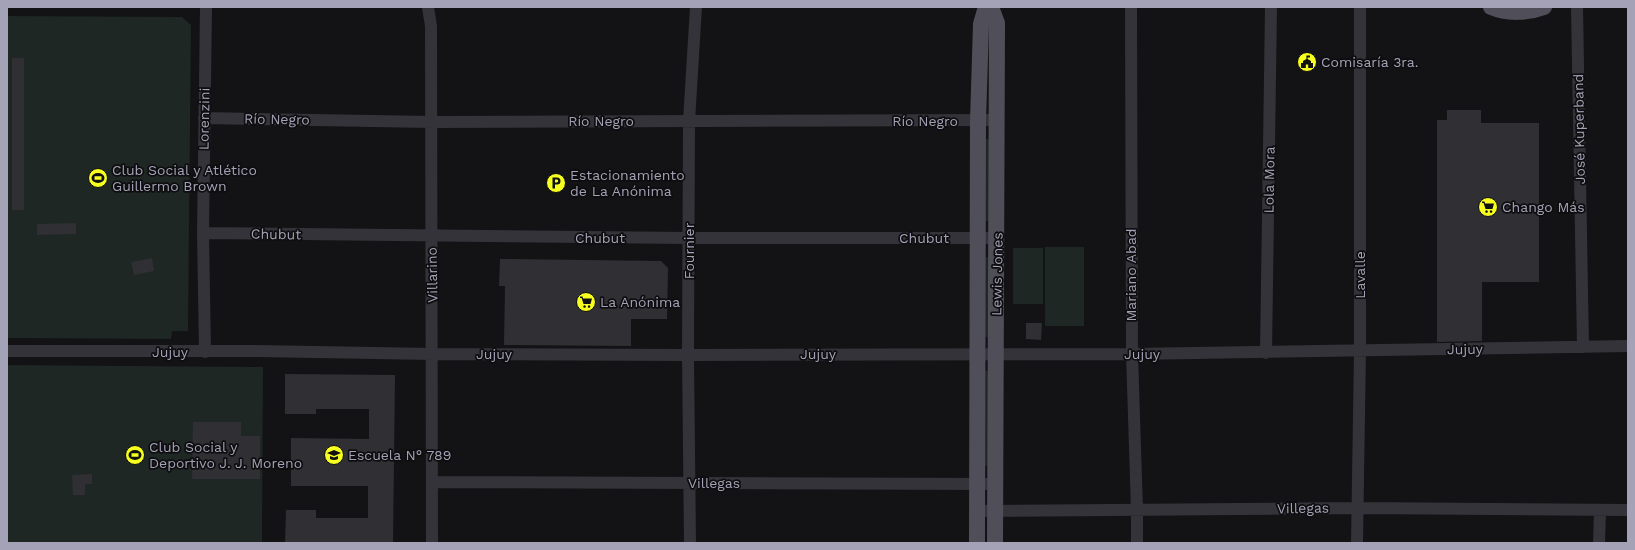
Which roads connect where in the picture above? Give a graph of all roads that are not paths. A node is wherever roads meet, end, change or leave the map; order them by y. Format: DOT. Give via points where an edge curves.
graph roads {
  1 [pos="206,7"];
  2 [pos="428,7"];
  3 [pos="696,7"];
  4 [pos="986,7"];
  5 [pos="991,7"];
  6 [pos="1131,7"];
  7 [pos="1271,7"];
  8 [pos="1360,7"];
  9 [pos="1491,7"];
  10 [pos="1544,7"];
  11 [pos="1577,7"];
  12 [pos="1525,9"];
  13 [pos="204,118"];
  14 [pos="997,120"];
  15 [pos="689,121"];
  16 [pos="978,121"];
  17 [pos="432,122"];
  18 [pos="203,233"];
  19 [pos="432,236"];
  20 [pos="689,238"];
  21 [pos="978,238"];
  22 [pos="997,238"];
  23 [pos="1628,346"];
  24 [pos="1583,347"];
  25 [pos="7,351"];
  26 [pos="1360,351"];
  27 [pos="205,352"];
  28 [pos="978,353"];
  29 [pos="996,353"];
  30 [pos="1266,353"];
  31 [pos="433,354"];
  32 [pos="688,354"];
  33 [pos="1132,354"];
  34 [pos="432,482"];
  35 [pos="689,483"];
  36 [pos="995,484"];
  37 [pos="978,485"];
  38 [pos="1358,508"];
  39 [pos="1137,510"];
  40 [pos="1600,510"];
  41 [pos="1628,510"];
  42 [pos="978,511"];
  43 [pos="995,511"];
  44 [pos="432,543"];
  45 [pos="690,543"];
  46 [pos="977,543"];
  47 [pos="995,543"];
  48 [pos="1137,543"];
  49 [pos="1357,543"];
  50 [pos="1599,543"];
  1 -- 13 [label="street, Lorenzini"];
  2 -- 17 [label="street, Villarino" via="431,26"];
  3 -- 15 [label="street, Fournier"];
  4 -- 16 [label="main road, Lewis Jones" via="981,24"];
  5 -- 14 [label="main road, Lewis Jones" via="997,23"];
  6 -- 33 [label="street, Mariano Abad"];
  7 -- 30 [label="street, Lola Mora"];
  8 -- 26 [label="street, Lavalle"];
  9 -- 12 [label="main road" via="1501,11"];
  10 -- 12 [label="main road" via="1532,11"];
  11 -- 24 [label="street, José Kuperband"];
  13 -- 17 [label="street, Río Negro"];
  13 -- 18 [label="street, Lorenzini"];
  14 -- 16 [label="street, Río Negro"];
  14 -- 22 [label="main road, Lewis Jones"];
  15 -- 16 [label="street, Río Negro"];
  15 -- 17 [label="street, Río Negro"];
  15 -- 20 [label="street, Fournier"];
  16 -- 21 [label="main road, Lewis Jones"];
  17 -- 19 [label="street, Villarino"];
  18 -- 19 [label="street, Chubut"];
  18 -- 27 [label="street, Lorenzini"];
  19 -- 20 [label="street, Chubut"];
  19 -- 31 [label="street, Villarino"];
  20 -- 21 [label="street, Chubut"];
  20 -- 32 [label="street, Fournier"];
  21 -- 22 [label="street, Chubut"];
  21 -- 28 [label="main road, Lewis Jones"];
  22 -- 29 [label="main road, Lewis Jones"];
  23 -- 24 [label="street, Jujuy"];
  24 -- 26 [label="street, Jujuy"];
  25 -- 27 [label="street, Jujuy"];
  26 -- 30 [label="street, Jujuy"];
  26 -- 38 [label="street, Lavalle"];
  27 -- 31 [label="street, Jujuy"];
  28 -- 29 [label="street, Jujuy"];
  28 -- 32 [label="street, Jujuy"];
  28 -- 37 [label="main road, Lewis Jones"];
  29 -- 33 [label="street, Jujuy"];
  29 -- 36 [label="main road, Lewis Jones"];
  30 -- 33 [label="street, Jujuy"];
  31 -- 32 [label="street, Jujuy"];
  31 -- 34 [label="street, Villarino"];
  32 -- 35 [label="street, Fournier"];
  33 -- 39 [label="street, Mariano Abad"];
  34 -- 35 [label="street, Villegas"];
  34 -- 44 [label="street, Villarino"];
  35 -- 37 [label="street, Villegas"];
  35 -- 45 [label="street, Fournier"];
  36 -- 37 [label="street, Villegas"];
  36 -- 43 [label="main road, Lewis Jones"];
  37 -- 42 [label="main road, Lewis Jones"];
  38 -- 39 [label="street, Villegas"];
  38 -- 40 [label="street, Villegas"];
  38 -- 49 [label="street, Lavalle"];
  39 -- 43 [label="street, Villegas"];
  39 -- 48 [label="street, Mariano Abad"];
  40 -- 41 [label="street, Villegas"];
  40 -- 50 [label="street"];
  42 -- 43 [label="street, Villegas"];
  42 -- 46 [label="main road, Lewis Jones"];
  43 -- 47 [label="main road, Lewis Jones"];
}
